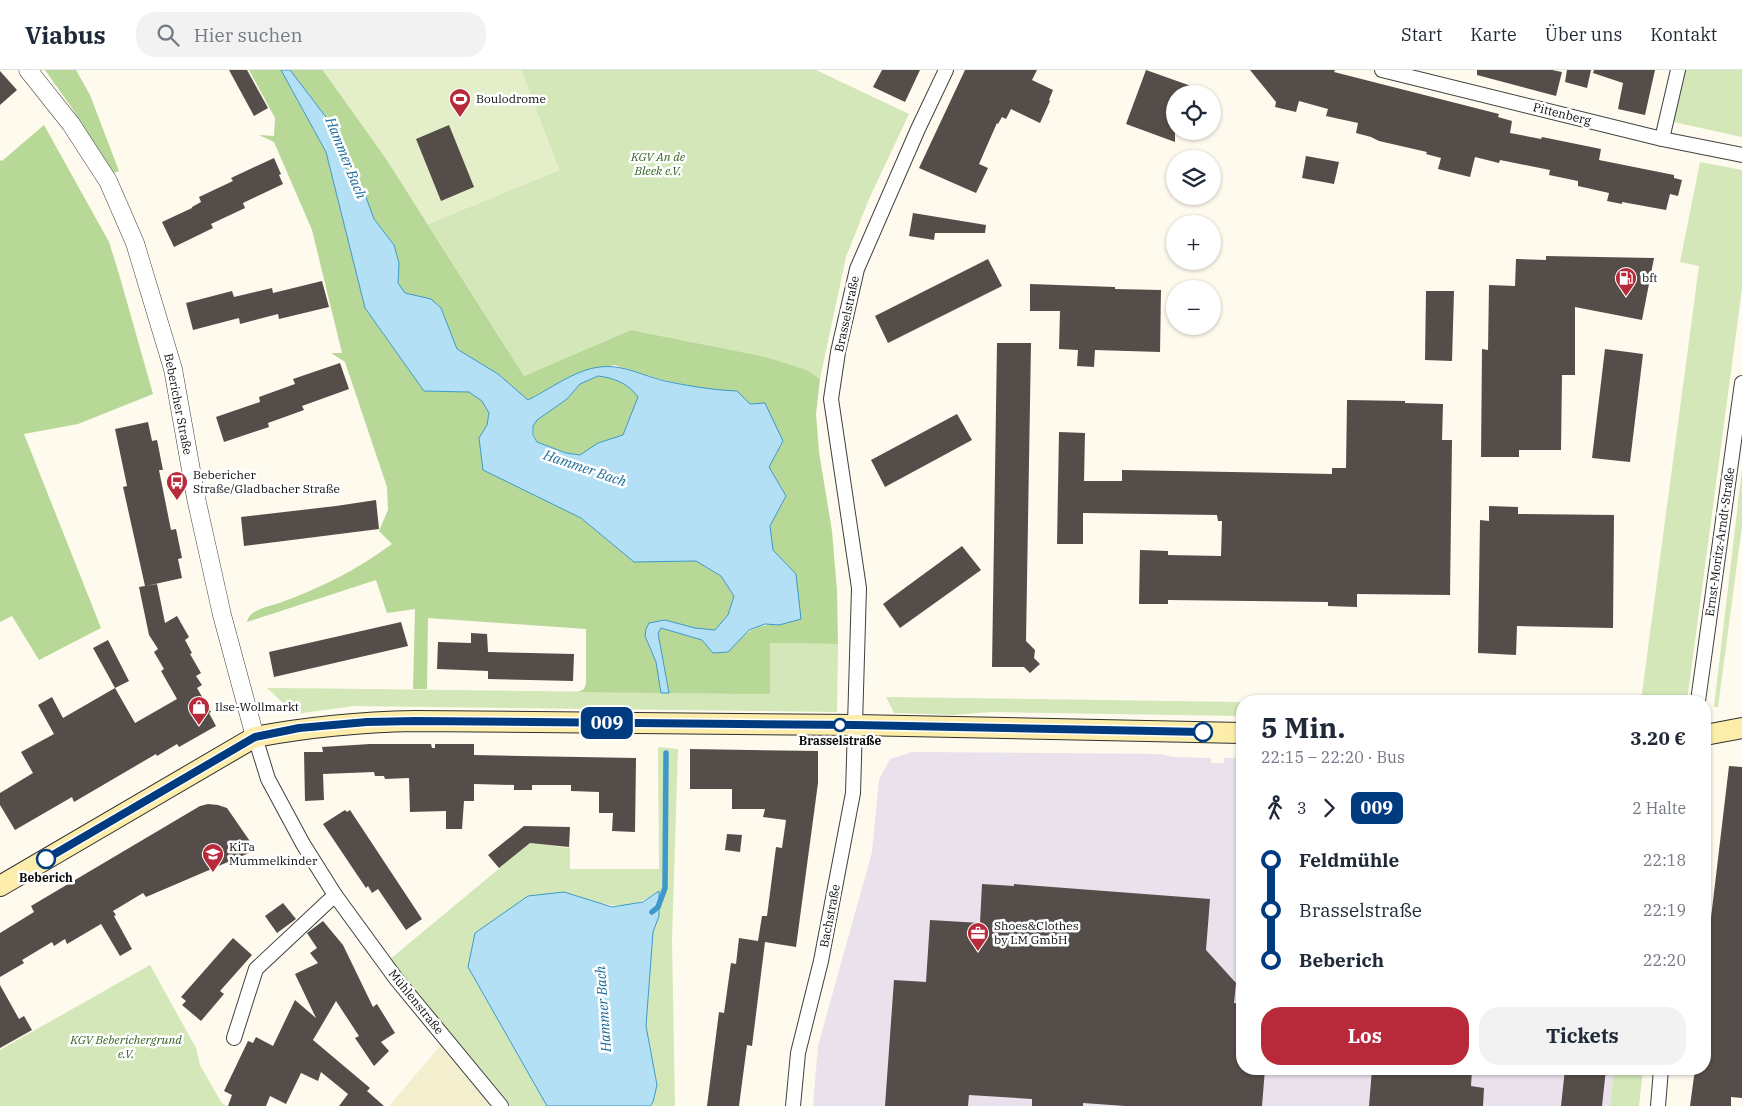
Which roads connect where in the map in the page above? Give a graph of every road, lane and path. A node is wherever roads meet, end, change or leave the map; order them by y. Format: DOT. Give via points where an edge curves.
graph roads {
  1 [pos="28,70"];
  2 [pos="946,70"];
  3 [pos="1382,70"];
  4 [pos="1678,70"];
  5 [pos="1662,139"];
  6 [pos="1742,155"];
  7 [pos="1742,382"];
  8 [pos="1699,695"];
  9 [pos="856,725"];
  10 [pos="1742,728"];
  11 [pos="1236,733"];
  12 [pos="1711,734"];
  13 [pos="255,737"];
  14 [pos="0,886"];
  15 [pos="335,895"];
  16 [pos="234,1038"];
  17 [pos="1661,1075"];
  18 [pos="501,1106"];
  19 [pos="793,1106"];
  20 [pos="1658,1106"];
  1 -- 13 [label="street, Bebericher Straße" via="71,124 108,181 135,243 173,369 196,498 220,606"];
  2 -- 9 [label="street, Brasselstraße" via="857,269 831,399 859,588"];
  3 -- 5 [label="street, Pittenberg"];
  4 -- 5 [label="street"];
  5 -- 6 [label="street, Pittenberg"];
  7 -- 8 [label="street, Ernst-Moritz-Arndt-Straße"];
  9 -- 11 [label="main road"];
  9 -- 13 [label="main road" via="405,721 299,728"];
  9 -- 19 [label="street, Bachstraße" via="853,793 822,961 798,1054"];
  10 -- 12 [label="main road"];
  13 -- 14 [label="main road"];
  13 -- 15 [label="street, Mühlenstraße" via="268,779"];
  15 -- 16 [label="street" via="256,969"];
  15 -- 18 [label="street, Mühlenstraße" via="397,980"];
  17 -- 20 [label="street"];
}
